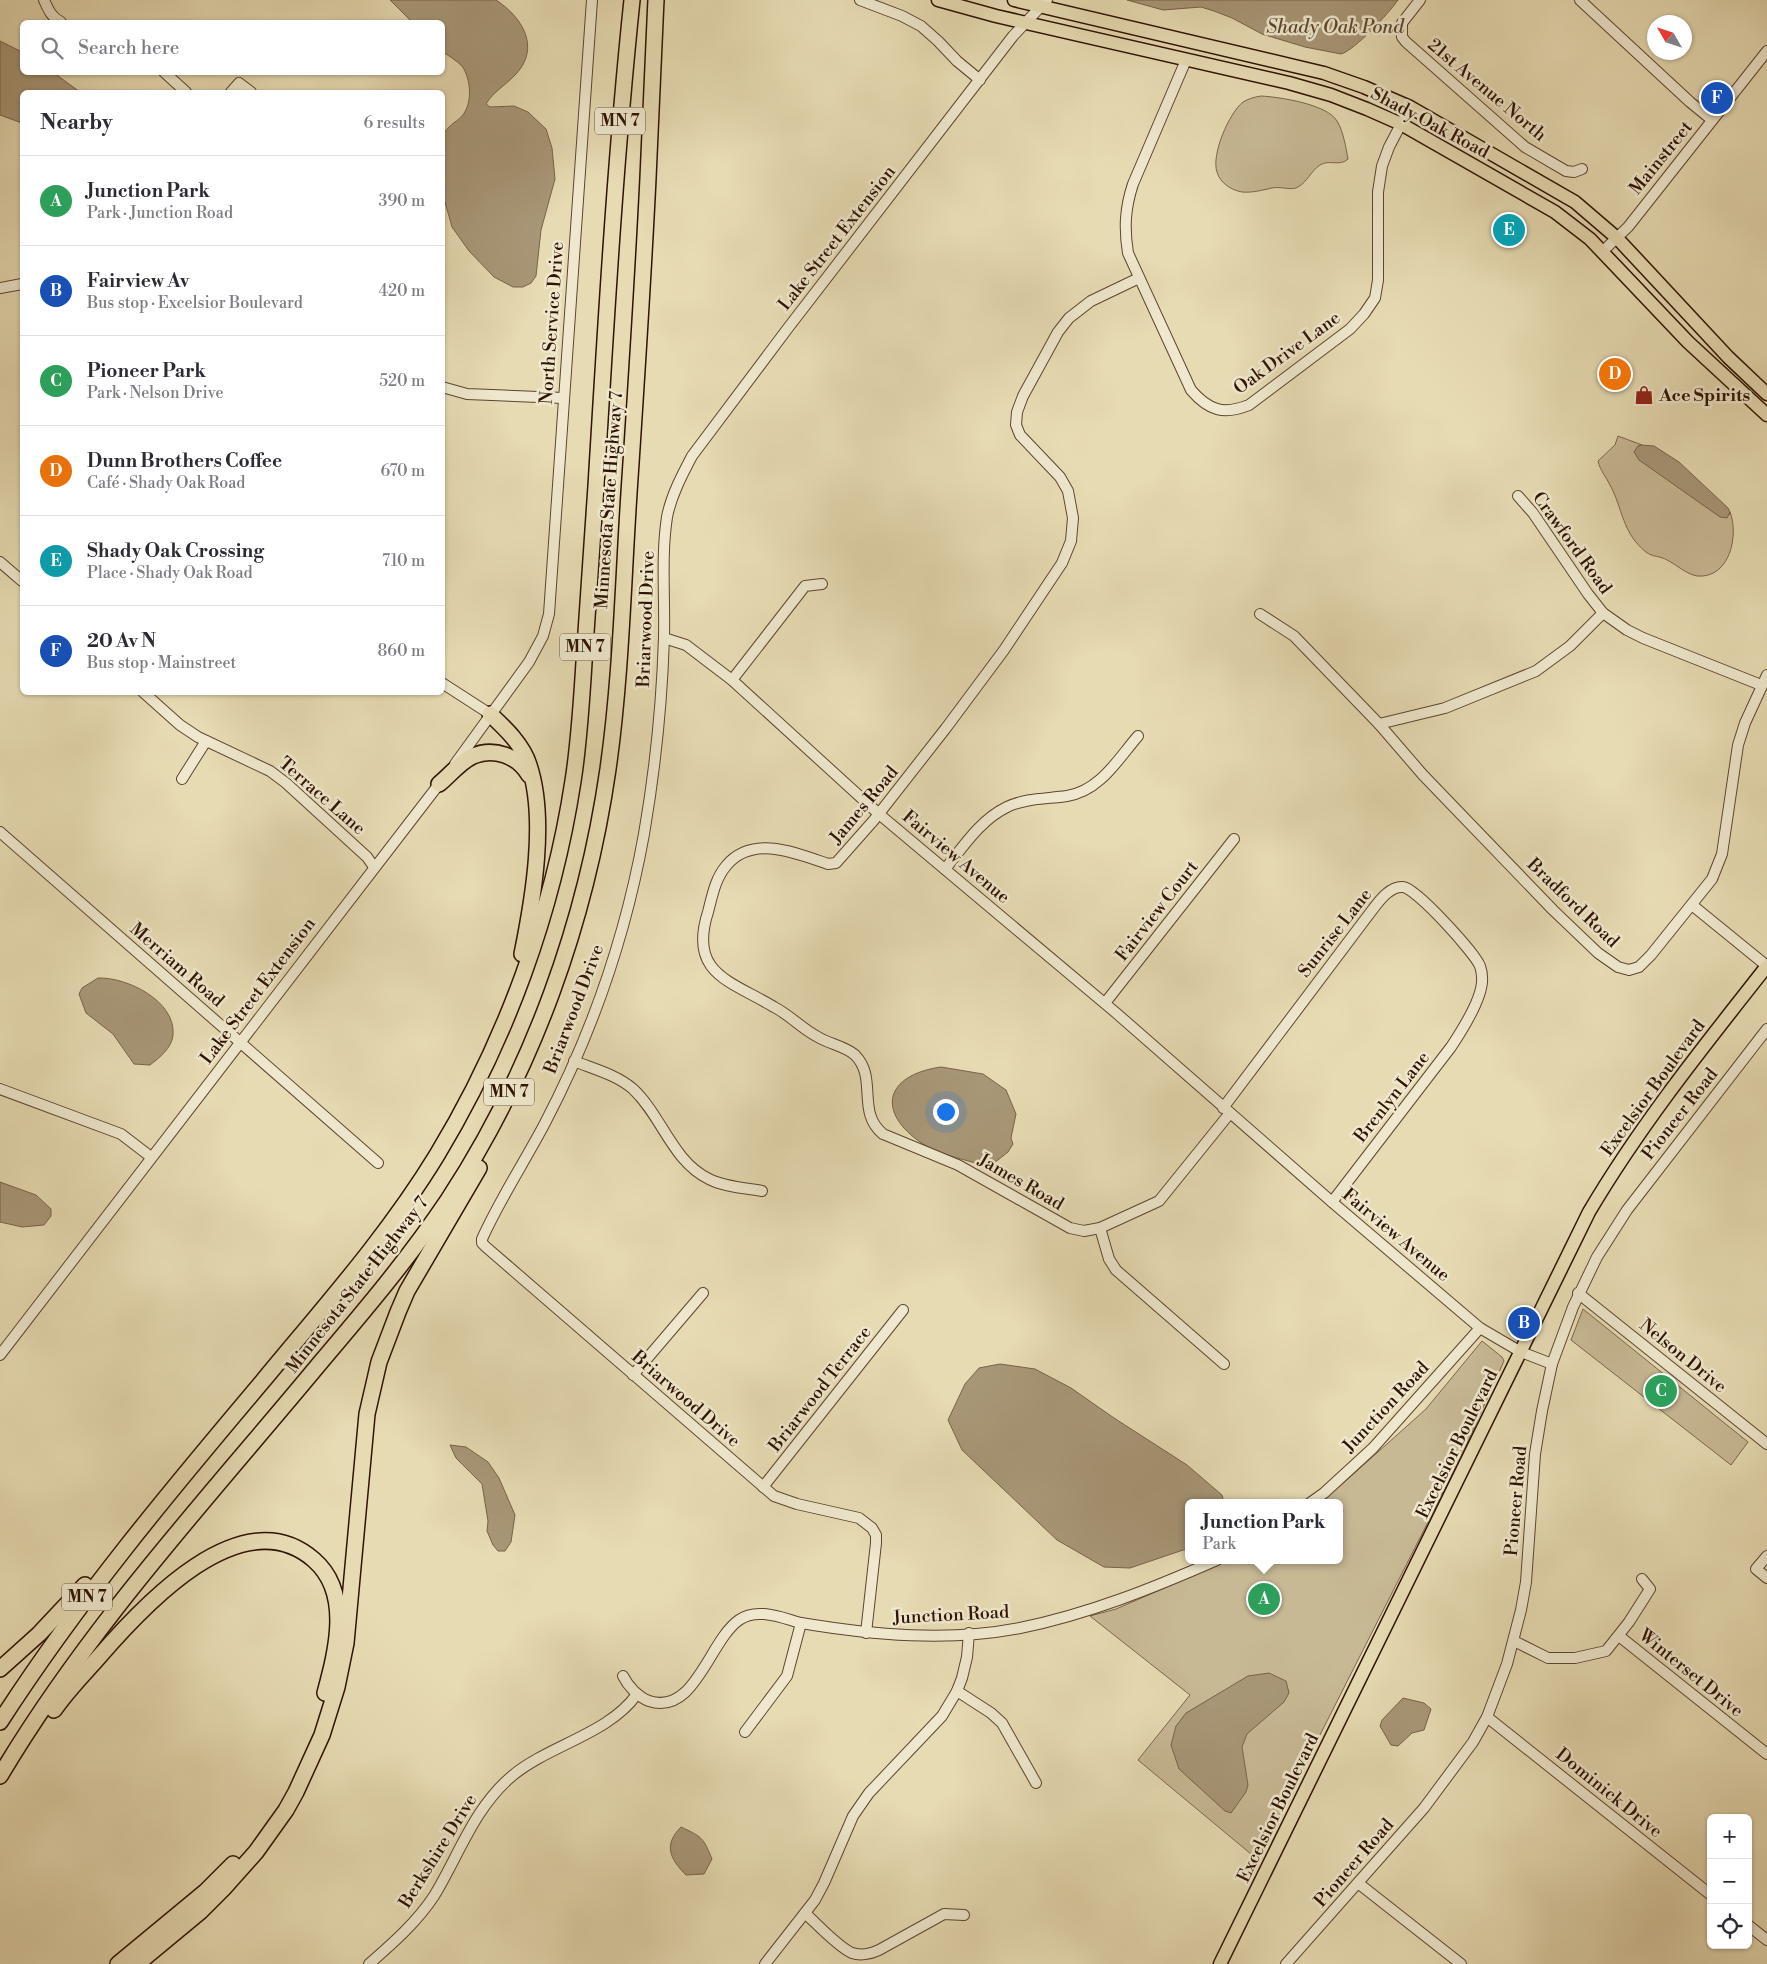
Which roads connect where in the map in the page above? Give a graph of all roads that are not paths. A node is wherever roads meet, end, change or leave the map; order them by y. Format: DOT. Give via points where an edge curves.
graph roads {
  1 [pos="44,0"];
  2 [pos="592,0"];
  3 [pos="632,0"];
  4 [pos="656,0"];
  5 [pos="661,0"];
  6 [pos="860,0"];
  7 [pos="938,0"];
  8 [pos="1014,0"];
  9 [pos="1420,0"];
  10 [pos="1580,0"];
  11 [pos="1044,3"];
  12 [pos="59,20"];
  13 [pos="1024,23"];
  14 [pos="1767,51"];
  15 [pos="1186,60"];
  16 [pos="167,75"];
  17 [pos="652,76"];
  18 [pos="980,80"];
  19 [pos="184,90"];
  20 [pos="233,90"];
  21 [pos="248,90"];
  22 [pos="1410,107"];
  23 [pos="1712,120"];
  24 [pos="1401,124"];
  25 [pos="1582,169"];
  26 [pos="1617,238"];
  27 [pos="1603,252"];
  28 [pos="1139,278"];
  29 [pos="20,284"];
  30 [pos="0,288"];
  31 [pos="445,388"];
  32 [pos="1767,394"];
  33 [pos="563,398"];
  34 [pos="1767,415"];
  35 [pos="681,476"];
  36 [pos="1518,496"];
  37 [pos="0,562"];
  38 [pos="20,579"];
  39 [pos="822,584"];
  40 [pos="1603,613"];
  41 [pos="1260,614"];
  42 [pos="664,638"];
  43 [pos="539,646"];
  44 [pos="1767,675"];
  45 [pos="732,680"];
  46 [pos="445,685"];
  47 [pos="1761,685"];
  48 [pos="146,695"];
  49 [pos="490,714"];
  50 [pos="1379,724"];
  51 [pos="1138,736"];
  52 [pos="206,742"];
  53 [pos="182,779"];
  54 [pos="534,783"];
  55 [pos="439,784"];
  56 [pos="879,814"];
  57 [pos="0,832"];
  58 [pos="1234,839"];
  59 [pos="374,867"];
  60 [pos="945,869"];
  61 [pos="1692,905"];
  62 [pos="1767,966"];
  63 [pos="1104,1003"];
  64 [pos="1474,1008"];
  65 [pos="1767,1029"];
  66 [pos="240,1041"];
  67 [pos="496,1042"];
  68 [pos="527,1056"];
  69 [pos="574,1062"];
  70 [pos="0,1089"];
  71 [pos="1227,1111"];
  72 [pos="151,1157"];
  73 [pos="378,1163"];
  74 [pos="762,1191"];
  75 [pos="1332,1202"];
  76 [pos="1100,1228"];
  77 [pos="703,1293"];
  78 [pos="1578,1293"];
  79 [pos="902,1310"];
  80 [pos="1480,1328"];
  81 [pos="1521,1352"];
  82 [pos="0,1355"];
  83 [pos="1224,1364"];
  84 [pos="1552,1364"];
  85 [pos="632,1375"];
  86 [pos="1767,1444"];
  87 [pos="181,1478"];
  88 [pos="763,1487"];
  89 [pos="1316,1499"];
  90 [pos="1767,1556"];
  91 [pos="1207,1564"];
  92 [pos="1767,1578"];
  93 [pos="1642,1579"];
  94 [pos="801,1623"];
  95 [pos="866,1632"];
  96 [pos="969,1634"];
  97 [pos="1619,1636"];
  98 [pos="1514,1641"];
  99 [pos="0,1669"];
  100 [pos="623,1676"];
  101 [pos="957,1691"];
  102 [pos="637,1694"];
  103 [pos="1487,1716"];
  104 [pos="0,1722"];
  105 [pos="745,1732"];
  106 [pos="1767,1754"];
  107 [pos="0,1776"];
  108 [pos="1036,1783"];
  109 [pos="0,1784"];
  110 [pos="1358,1883"];
  111 [pos="1707,1892"];
  112 [pos="806,1914"];
  113 [pos="964,1915"];
  114 [pos="1752,1928"];
  115 [pos="178,1931"];
  116 [pos="1767,1940"];
  117 [pos="118,1964"];
  118 [pos="137,1964"];
  119 [pos="144,1964"];
  120 [pos="369,1964"];
  121 [pos="765,1964"];
  122 [pos="1220,1964"];
  123 [pos="1286,1964"];
  124 [pos="1461,1964"];
  1 -- 12 [label="street" via="49,12"];
  2 -- 33 [label="street, North Service Drive"];
  3 -- 67 [label="highway, Minnesota State Highway 7 / MN 7" via="612,223 574,776 547,903 520,984"];
  4 -- 17 [label="highway, Minnesota State Highway 7 / MN 7"];
  5 -- 17 [label="highway"];
  6 -- 18 [label="street" via="921,26"];
  7 -- 13 [label="main road, Shady Oak Road"];
  8 -- 11 [label="main road, Shady Oak Road"];
  9 -- 25 [label="street, 21st Avenue North" via="1402,24 1402,37 1525,147 1566,171"];
  10 -- 23 [label="street"];
  11 -- 13 [label="street, Lake Street Extension"];
  11 -- 22 [label="main road, Shady Oak Road" via="1324,73 1364,86"];
  13 -- 15 [label="main road, Shady Oak Road"];
  13 -- 18 [label="street, Lake Street Extension"];
  14 -- 23 [label="street, Mainstreet"];
  15 -- 24 [label="main road, Shady Oak Road" via="1331,95"];
  15 -- 28 [label="street, Oak Drive Lane" via="1127,201 1125,235 1128,253"];
  16 -- 19 [label="street"];
  17 -- 68 [label="highway, Minnesota State Highway 7 / MN 7" via="643,265 609,764 600,821 580,905 559,975"];
  18 -- 35 [label="street, Lake Street Extension" via="705,438"];
  20 -- 21 [label="street" via="239,83"];
  22 -- 24 [label="street, Oak Drive Lane"];
  22 -- 26 [label="main road, Shady Oak Road" via="1568,198"];
  23 -- 26 [label="street, Mainstreet"];
  24 -- 27 [label="main road, Shady Oak Road" via="1555,212"];
  24 -- 28 [label="street, Oak Drive Lane" via="1384,159 1380,178 1375,298 1350,329 1249,405 1224,411 1210,408 1199,400 1191,390"];
  26 -- 27 [label="street, Mainstreet"];
  26 -- 32 [label="main road, Shady Oak Road"];
  27 -- 34 [label="main road, Shady Oak Road" via="1688,342"];
  28 -- 56 [label="street, James Road" via="1091,301 1069,318 1022,396 1017,412 1016,425 1020,435 1060,477 1068,491 1073,518 1071,541 1062,563 1004,650"];
  29 -- 30 [label="street"];
  31 -- 33 [label="street" via="467,394"];
  33 -- 43 [label="street, North Service Drive" via="549,614"];
  35 -- 42 [label="street, Briarwood Drive" via="668,516 665,543"];
  36 -- 40 [label="street, Crawford Road"];
  37 -- 38 [label="street"];
  39 -- 45 [label="street" via="805,586"];
  40 -- 47 [label="street, Crawford Road" via="1643,638"];
  40 -- 50 [label="street" via="1555,659 1536,671 1445,708"];
  41 -- 50 [label="street, Bradford Road" via="1294,636"];
  42 -- 45 [label="street, Fairview Avenue" via="686,645"];
  42 -- 69 [label="street, Briarwood Drive" via="654,770 643,836 628,906"];
  43 -- 49 [label="street, Lake Street Extension"];
  44 -- 47 [label="street, Bradford Road"];
  45 -- 56 [label="street, Fairview Avenue"];
  46 -- 49 [label="street"];
  47 -- 61 [label="street, Bradford Road" via="1738,745 1722,854 1712,879"];
  48 -- 52 [label="street, Terrace Lane" via="180,725"];
  49 -- 54 [label="highway" via="518,744 529,764"];
  49 -- 55 [label="street, Lake Street Extension"];
  50 -- 61 [label="street, Bradford Road" via="1553,910 1598,953 1618,967 1629,970 1639,967"];
  51 -- 60 [label="street" via="1106,774 1082,792 1025,800 994,814"];
  52 -- 53 [label="street"];
  52 -- 59 [label="street, Terrace Lane" via="270,771 367,857"];
  54 -- 55 [label="highway" via="516,760 490,753 474,756"];
  54 -- 67 [label="highway" via="534,882 521,956"];
  55 -- 59 [label="street, Lake Street Extension"];
  56 -- 60 [label="street, Fairview Avenue"];
  56 -- 76 [label="street, James Road" via="836,863 828,864 769,848 750,850 733,859 721,873 705,920 702,943 710,965 720,977 777,1008 816,1037 854,1055 865,1071 871,1120 883,1134 958,1165 1070,1228"];
  57 -- 66 [label="street, Merriam Road"];
  58 -- 63 [label="street, Fairview Court"];
  59 -- 66 [label="street, Lake Street Extension"];
  60 -- 63 [label="street, Fairview Avenue"];
  61 -- 62 [label="street"];
  62 -- 81 [label="main road, Excelsior Boulevard" via="1628,1148 1585,1220"];
  63 -- 71 [label="street, Fairview Avenue"];
  64 -- 71 [label="street, Sunrise Lane" via="1483,979 1475,958 1414,892 1406,887 1397,887 1373,909"];
  64 -- 75 [label="street, Brenlyn Lane" via="1451,1047"];
  65 -- 78 [label="street, Pioneer Road" via="1627,1210"];
  66 -- 72 [label="street, Lake Street Extension"];
  66 -- 73 [label="street, Merriam Road"];
  67 -- 87 [label="highway, Minnesota State Highway 7 / MN 7" via="457,1120 397,1215"];
  68 -- 107 [label="highway, Minnesota State Highway 7 / MN 7" via="485,1138 429,1228 111,1616 45,1706"];
  68 -- 115 [label="highway" via="492,1144 407,1291 379,1362 370,1395 346,1643 322,1735 293,1798 256,1852 224,1889"];
  69 -- 74 [label="street" via="612,1076 634,1090 679,1153 710,1180"];
  69 -- 85 [label="street, Briarwood Drive" via="482,1243"];
  70 -- 72 [label="street" via="121,1134"];
  71 -- 75 [label="street, Fairview Avenue"];
  71 -- 76 [label="street, Sunrise Lane" via="1159,1200"];
  72 -- 82 [label="street, Lake Street Extension"];
  75 -- 80 [label="street, Fairview Avenue"];
  76 -- 83 [label="street" via="1109,1259 1116,1270"];
  77 -- 85 [label="street"];
  78 -- 84 [label="street, Pioneer Road"];
  78 -- 86 [label="street, Nelson Drive"];
  79 -- 88 [label="street, Briarwood Terrace"];
  80 -- 81 [label="street, Fairview Avenue"];
  80 -- 89 [label="street, Junction Road" via="1373,1448"];
  81 -- 84 [label="street, Fairview Avenue"];
  81 -- 122 [label="main road, Excelsior Boulevard"];
  84 -- 98 [label="street, Pioneer Road" via="1535,1454 1526,1582"];
  85 -- 88 [label="street, Briarwood Drive"];
  87 -- 99 [label="highway" via="69,1603"];
  87 -- 104 [label="highway, Minnesota State Highway 7 / MN 7" via="87,1597"];
  88 -- 95 [label="street, Briarwood Drive" via="784,1501 859,1518 872,1528 876,1543"];
  90 -- 92 [label="street" via="1756,1569"];
  91 -- 96 [label="street, Junction Road" via="1086,1611 1019,1628"];
  93 -- 97 [label="street, Winterset Drive" via="1650,1589"];
  94 -- 95 [label="street, Junction Road"];
  94 -- 102 [label="street, Junction Road" via="764,1613 750,1614 729,1630 685,1693 675,1701 657,1704"];
  94 -- 105 [label="street" via="787,1676"];
  95 -- 96 [label="street, Junction Road"];
  96 -- 101 [label="street" via="967,1657"];
  97 -- 98 [label="street, Winterset Drive" via="1606,1651 1575,1658 1548,1658"];
  97 -- 106 [label="street, Winterset Drive"];
  98 -- 103 [label="street, Pioneer Road"];
  100 -- 102 [label="street"];
  101 -- 108 [label="street" via="1002,1724"];
  101 -- 112 [label="street" via="942,1716 869,1793 853,1816 824,1883"];
  102 -- 120 [label="street, Berkshire Drive" via="629,1705 606,1721 534,1759 490,1797 433,1897 413,1922"];
  103 -- 110 [label="street, Pioneer Road" via="1451,1774"];
  103 -- 111 [label="street, Dominick Drive"];
  109 -- 117 [label="highway" via="59,1702 126,1626 190,1570 236,1547 266,1541 286,1544 303,1552 329,1579 338,1612 331,1667 314,1727 291,1779 261,1829 220,1878"];
  110 -- 123 [label="street, Pioneer Road"];
  110 -- 124 [label="street"];
  112 -- 113 [label="street" via="844,1948 861,1954 879,1950 944,1914"];
  112 -- 121 [label="street"];
  114 -- 116 [label="street"];
  115 -- 118 [label="highway"];
  115 -- 119 [label="highway"];
}
